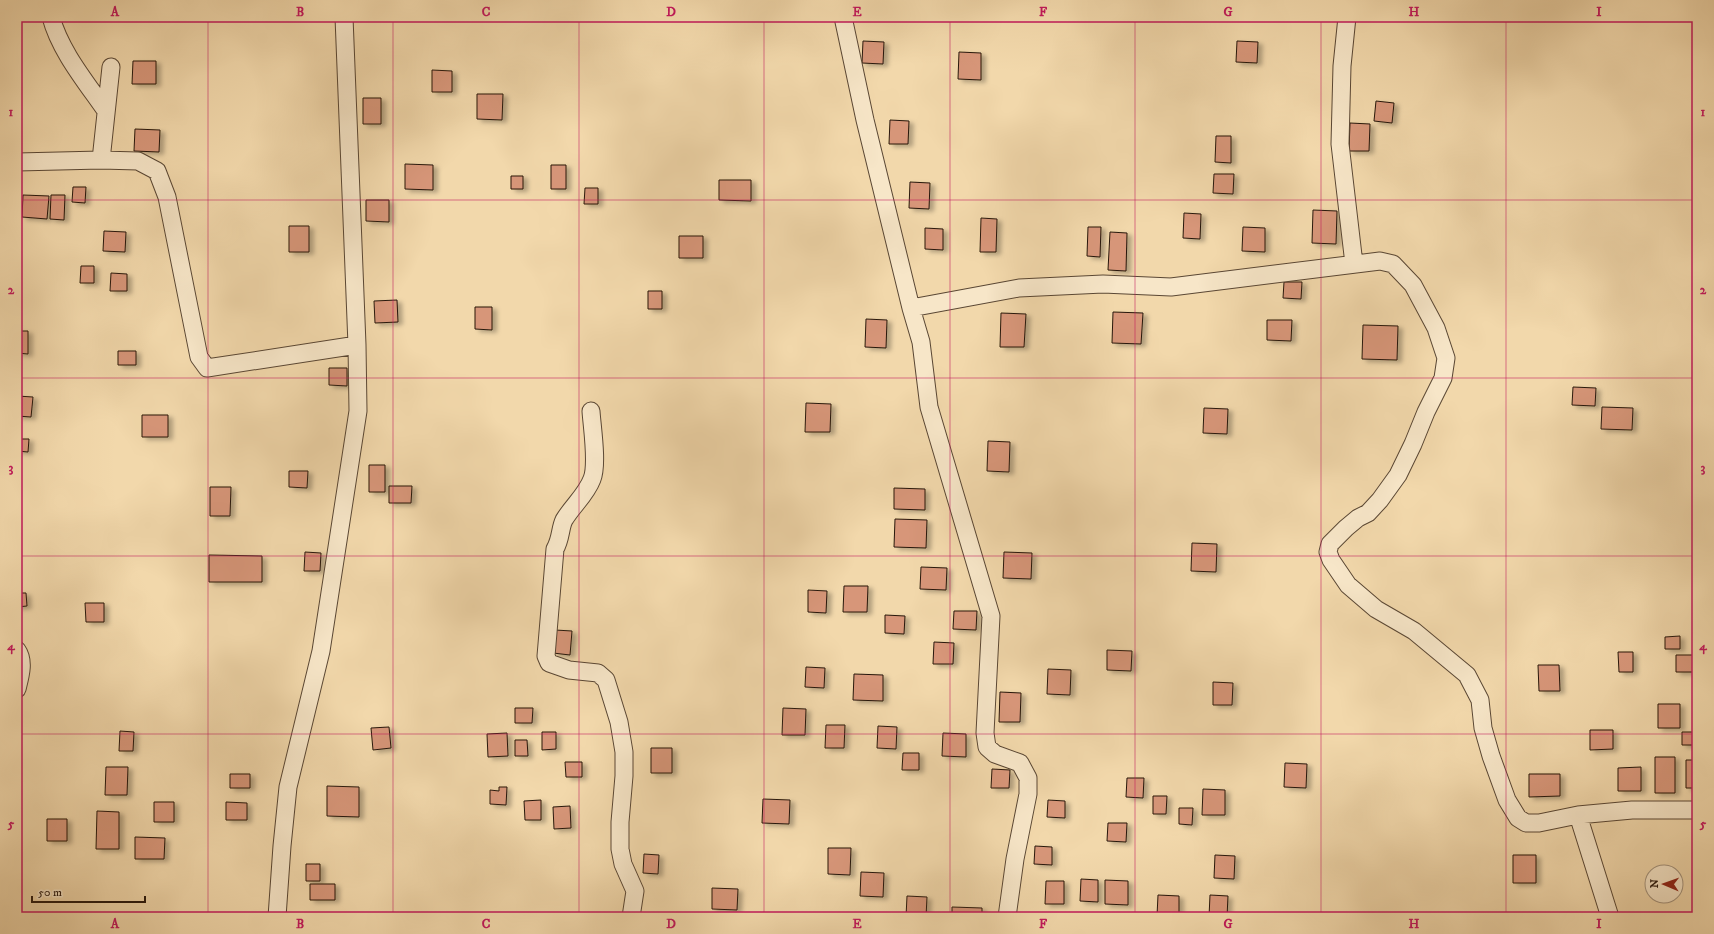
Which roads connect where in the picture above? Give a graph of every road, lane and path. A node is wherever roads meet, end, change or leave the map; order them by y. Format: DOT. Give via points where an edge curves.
graph roads {
  1 [pos="51,17"];
  2 [pos="344,17"];
  3 [pos="843,17"];
  4 [pos="1347,17"];
  5 [pos="111,67"];
  6 [pos="106,111"];
  7 [pos="101,160"];
  8 [pos="17,162"];
  9 [pos="1354,264"];
  10 [pos="911,308"];
  11 [pos="358,345"];
  12 [pos="591,411"];
  13 [pos="17,650"];
  14 [pos="17,689"];
  15 [pos="1697,810"];
  16 [pos="1578,815"];
  17 [pos="277,917"];
  18 [pos="630,917"];
  19 [pos="1007,917"];
  20 [pos="1610,917"];
  1 -- 6 [label="street" via="65,50"];
  2 -- 11 [label="street"];
  3 -- 10 [label="street" via="865,120"];
  4 -- 9 [label="street" via="1342,66 1340,144"];
  5 -- 6 [label="street"];
  6 -- 7 [label="street"];
  7 -- 8 [label="street"];
  7 -- 11 [label="street" via="138,161 157,171 167,197 199,357 207,368"];
  9 -- 10 [label="street" via="1171,287 1103,284 1019,288"];
  9 -- 16 [label="street" via="1380,261 1393,264 1401,272 1413,285 1436,328 1446,358 1443,378 1398,475 1368,513 1358,518 1330,544 1328,552 1331,560 1348,585 1376,610 1414,631 1467,675 1480,700 1483,728 1491,756 1507,800 1518,818 1526,823 1539,823"];
  10 -- 19 [label="street" via="921,342 929,407 991,616 985,733 987,747 995,754 1020,764 1028,778 1028,794"];
  11 -- 17 [label="street" via="358,411 321,651 288,787"];
  12 -- 18 [label="street" via="593,478 564,520 560,541 555,549 546,656 549,663 557,667 598,673 606,680 619,722 624,752 620,849 634,891"];
  13 -- 14 [label="street" via="21,661 21,675"];
  15 -- 16 [label="street" via="1632,810"];
  16 -- 20 [label="street"];
}
